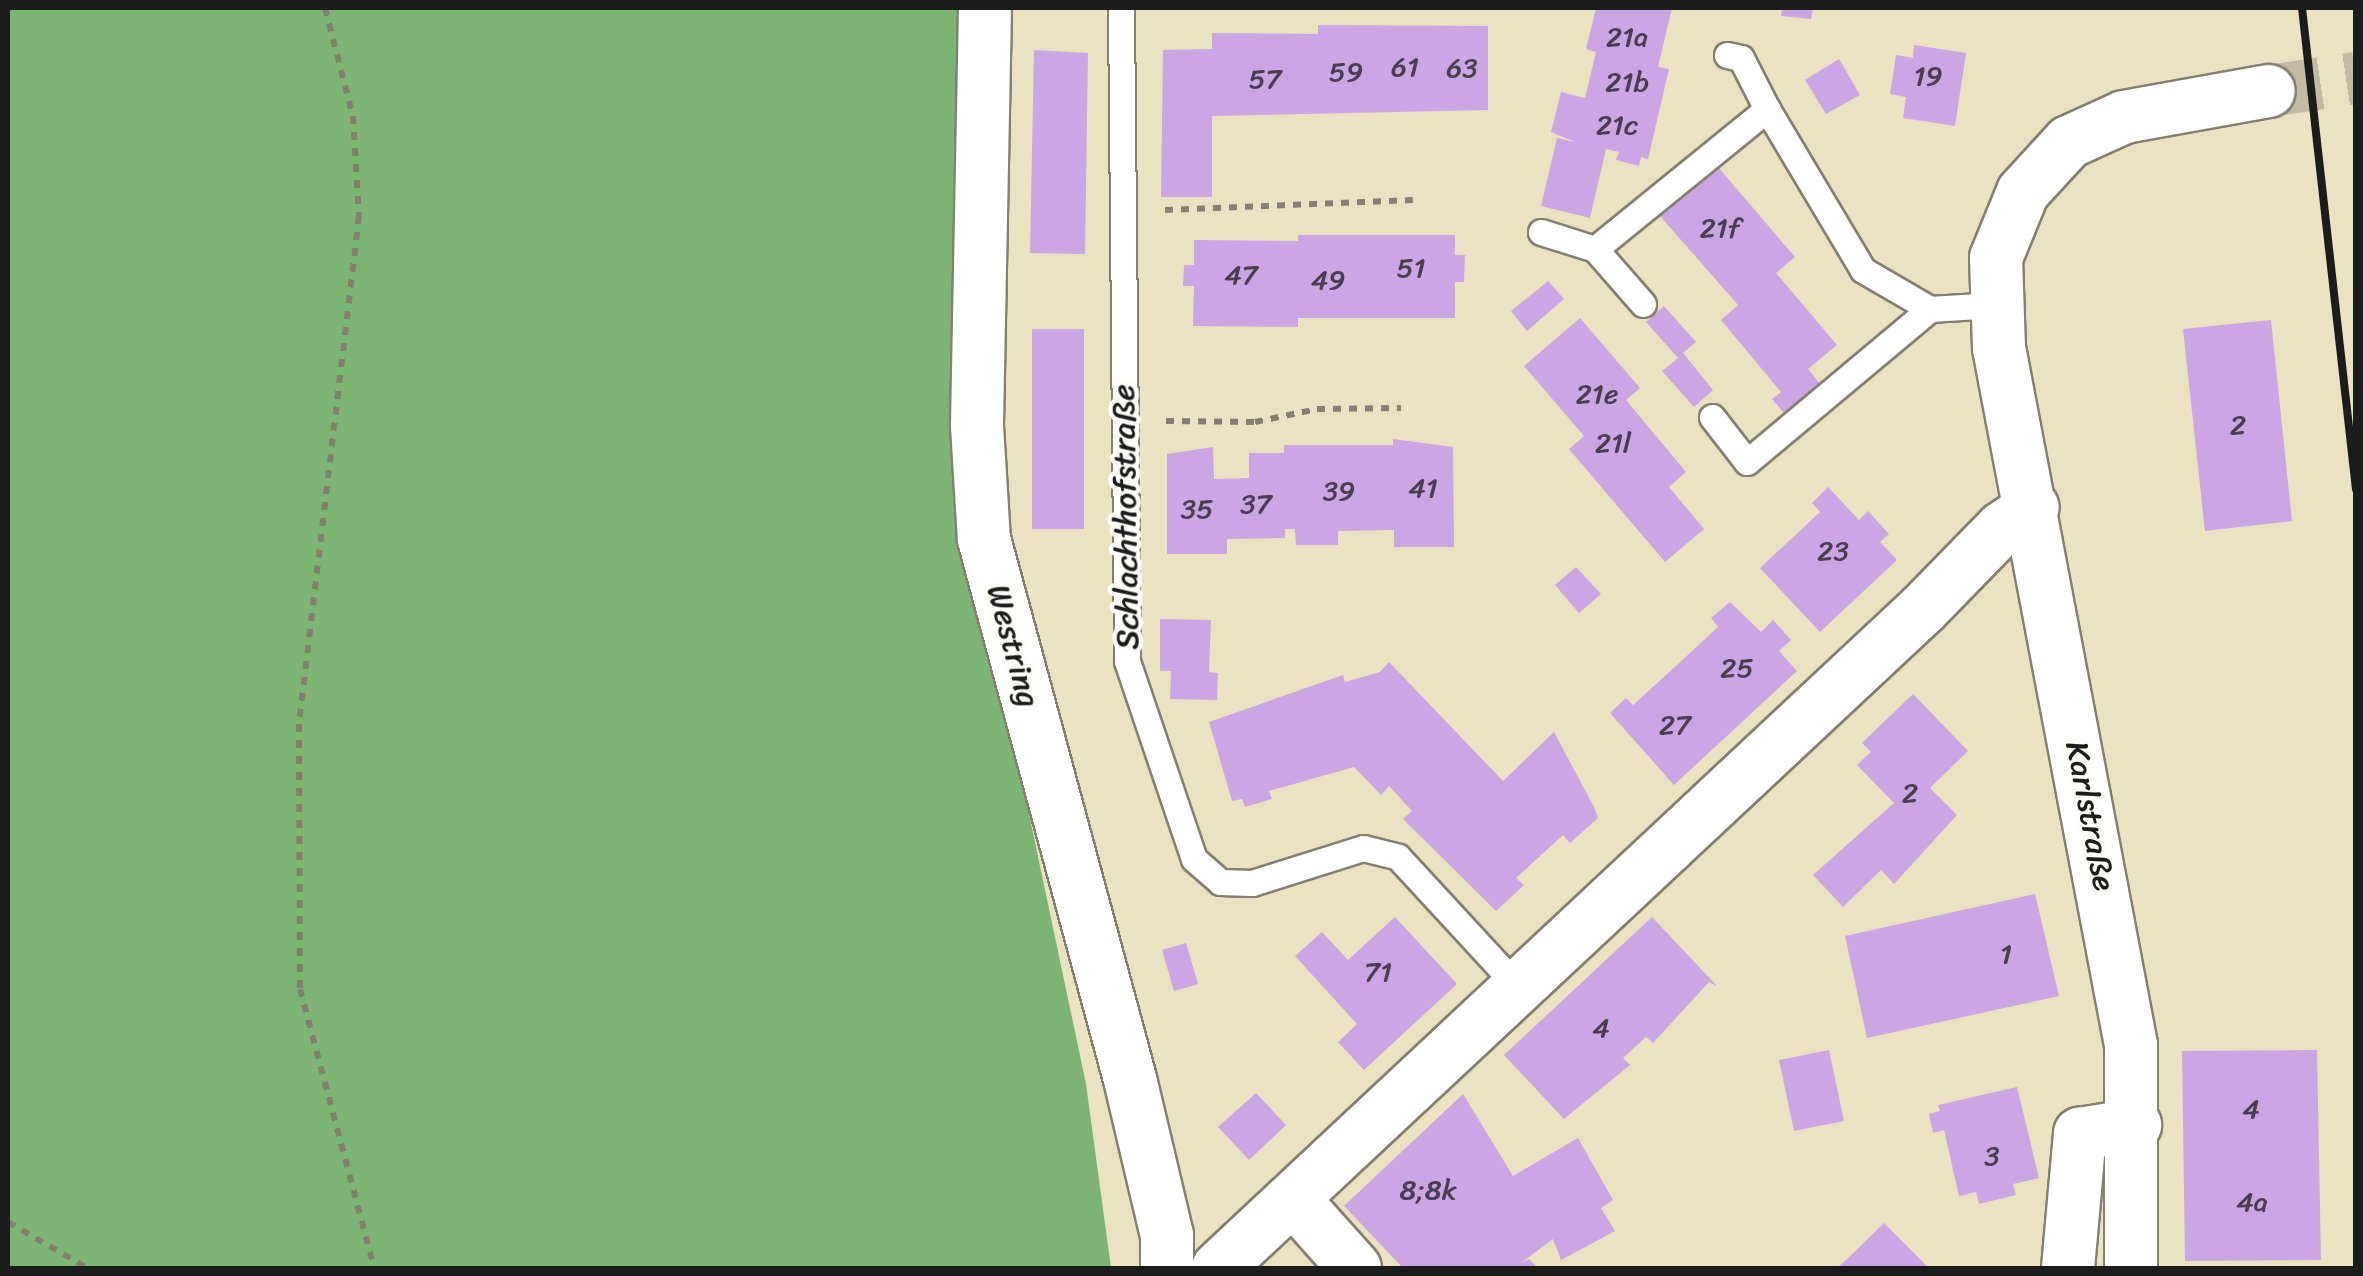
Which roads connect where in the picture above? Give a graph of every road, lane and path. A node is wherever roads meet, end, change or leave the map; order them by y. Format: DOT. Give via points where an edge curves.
graph roads {
  1 [pos="326,8"];
  2 [pos="985,8"];
  3 [pos="1121,8"];
  4 [pos="1727,55"];
  5 [pos="2268,91"];
  6 [pos="1766,109"];
  7 [pos="1413,200"];
  8 [pos="1124,210"];
  9 [pos="1541,232"];
  10 [pos="1595,249"];
  11 [pos="1643,304"];
  12 [pos="1995,305"];
  13 [pos="1930,308"];
  14 [pos="1400,408"];
  15 [pos="1712,417"];
  16 [pos="1125,420"];
  17 [pos="2033,507"];
  18 [pos="1518,987"];
  19 [pos="2135,1125"];
  20 [pos="1295,1201"];
  21 [pos="8,1222"];
  22 [pos="86,1268"];
  23 [pos="374,1268"];
  24 [pos="1167,1268"];
  25 [pos="1218,1268"];
  26 [pos="1355,1268"];
  27 [pos="2068,1268"];
  28 [pos="2131,1268"];
  1 -- 23 [label="path" via="352,116 359,216 298,724 300,989"];
  2 -- 24 [label="street, Westring" via="976,426 984,539 1130,1080 1167,1235"];
  3 -- 8 [label="lane, Schlachthofstraße"];
  4 -- 6 [label="lane" via="1741,58"];
  5 -- 12 [label="street" via="2124,117 2068,142 2005,223"];
  6 -- 10 [label="lane"];
  6 -- 13 [label="lane" via="1863,270"];
  7 -- 8 [label="path"];
  8 -- 16 [label="lane, Schlachthofstraße"];
  9 -- 10 [label="lane"];
  10 -- 11 [label="lane"];
  12 -- 13 [label="lane"];
  12 -- 17 [label="street"];
  13 -- 15 [label="lane" via="1746,462"];
  14 -- 16 [label="path" via="1317,409 1254,422"];
  16 -- 18 [label="lane, Schlachthofstraße" via="1127,661 1194,859 1220,882 1252,884 1363,848 1398,857"];
  17 -- 18 [label="street" via="2002,528"];
  17 -- 19 [label="street, Karlstraße" via="2121,982"];
  18 -- 20 [label="street"];
  19 -- 27 [label="street" via="2080,1134"];
  19 -- 28 [label="street, Karlstraße"];
  20 -- 25 [label="street"];
  20 -- 26 [label="street"];
  21 -- 22 [label="path"];
}
